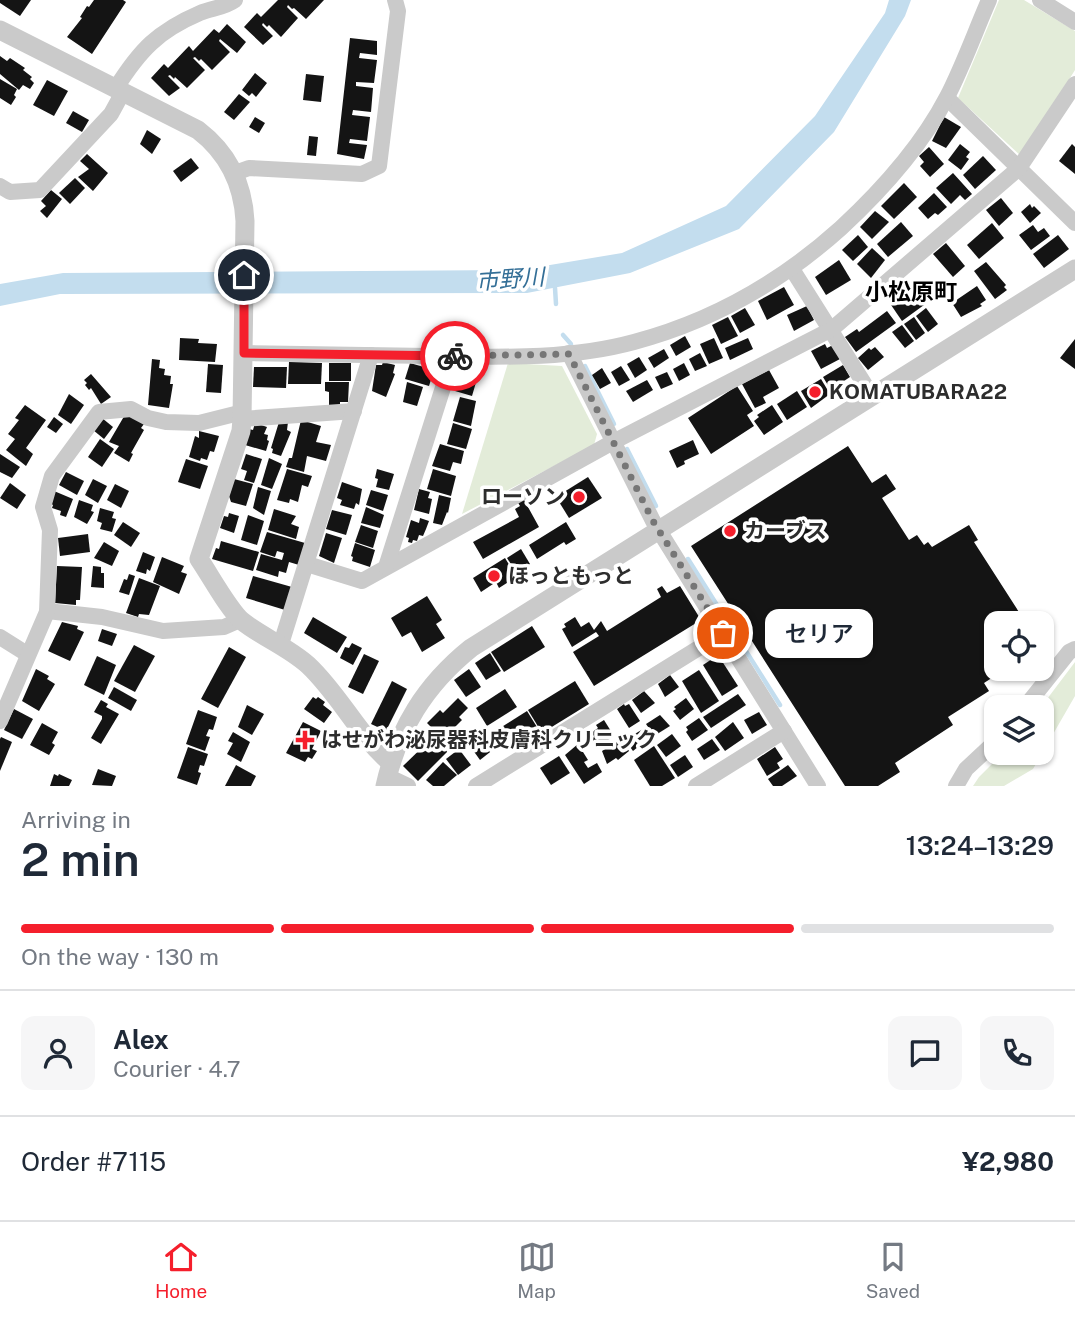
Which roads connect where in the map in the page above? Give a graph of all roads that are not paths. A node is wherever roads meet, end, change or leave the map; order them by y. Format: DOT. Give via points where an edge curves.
graph roads {
  1 [pos="235,0"];
  2 [pos="395,0"];
  3 [pos="989,0"];
  4 [pos="1040,0"];
  5 [pos="1075,22"];
  6 [pos="0,30"];
  7 [pos="1075,84"];
  8 [pos="120,90"];
  9 [pos="947,98"];
  10 [pos="1019,168"];
  11 [pos="235,173"];
  12 [pos="0,186"];
  13 [pos="1075,223"];
  14 [pos="792,269"];
  15 [pos="1074,271"];
  16 [pos="832,329"];
  17 [pos="244,353"];
  18 [pos="569,354"];
  19 [pos="371,355"];
  20 [pos="453,356"];
  21 [pos="872,396"];
  22 [pos="354,411"];
  23 [pos="242,415"];
  24 [pos="613,442"];
  25 [pos="660,530"];
  26 [pos="307,564"];
  27 [pos="386,567"];
  28 [pos="47,611"];
  29 [pos="240,620"];
  30 [pos="723,633"];
  31 [pos="0,637"];
  32 [pos="281,644"];
  33 [pos="1075,649"];
  34 [pos="27,654"];
  35 [pos="1035,695"];
  36 [pos="0,721"];
  37 [pos="784,731"];
  38 [pos="984,752"];
  39 [pos="388,775"];
  40 [pos="408,786"];
  41 [pos="476,786"];
  42 [pos="696,786"];
  43 [pos="818,786"];
  44 [pos="956,786"];
  1 -- 8 [label="street" via="155,38 140,52"];
  2 -- 11 [label="street" via="398,11 379,166 362,174 249,168"];
  3 -- 9 [label="street"];
  4 -- 5 [label="street"];
  6 -- 8 [label="street"];
  7 -- 10 [label="street"];
  8 -- 11 [label="street" via="198,130 213,141"];
  8 -- 12 [label="street" via="111,114 40,190 10,192"];
  9 -- 10 [label="street"];
  9 -- 14 [label="street" via="911,154 870,201"];
  10 -- 13 [label="street"];
  10 -- 16 [label="street"];
  11 -- 17 [label="street" via="244,204"];
  14 -- 16 [label="street"];
  14 -- 18 [label="street" via="754,294 675,330"];
  15 -- 21 [label="street"];
  16 -- 21 [label="street"];
  16 -- 24 [label="street"];
  17 -- 19 [label="street"];
  17 -- 23 [label="street"];
  18 -- 20 [label="street"];
  18 -- 24 [label="street"];
  19 -- 20 [label="street"];
  19 -- 22 [label="street"];
  20 -- 27 [label="street"];
  21 -- 25 [label="street"];
  22 -- 23 [label="street"];
  22 -- 26 [label="street"];
  23 -- 28 [label="street" via="199,423 166,422 131,409 99,412 52,476 43,507 50,530"];
  23 -- 29 [label="street" via="241,431 199,559"];
  24 -- 25 [label="street"];
  24 -- 27 [label="street"];
  25 -- 30 [label="street"];
  25 -- 39 [label="street" via="458,659 411,713"];
  26 -- 27 [label="street" via="362,581"];
  26 -- 32 [label="street"];
  28 -- 29 [label="street" via="163,631 224,627"];
  28 -- 34 [label="street"];
  29 -- 32 [label="street"];
  30 -- 37 [label="street"];
  30 -- 41 [label="street"];
  31 -- 34 [label="street"];
  32 -- 39 [label="street" via="308,665 345,707"];
  33 -- 35 [label="street"];
  34 -- 36 [label="street"];
  37 -- 42 [label="street"];
  37 -- 43 [label="street"];
  38 -- 44 [label="street"];
  39 -- 40 [label="street"];
}
